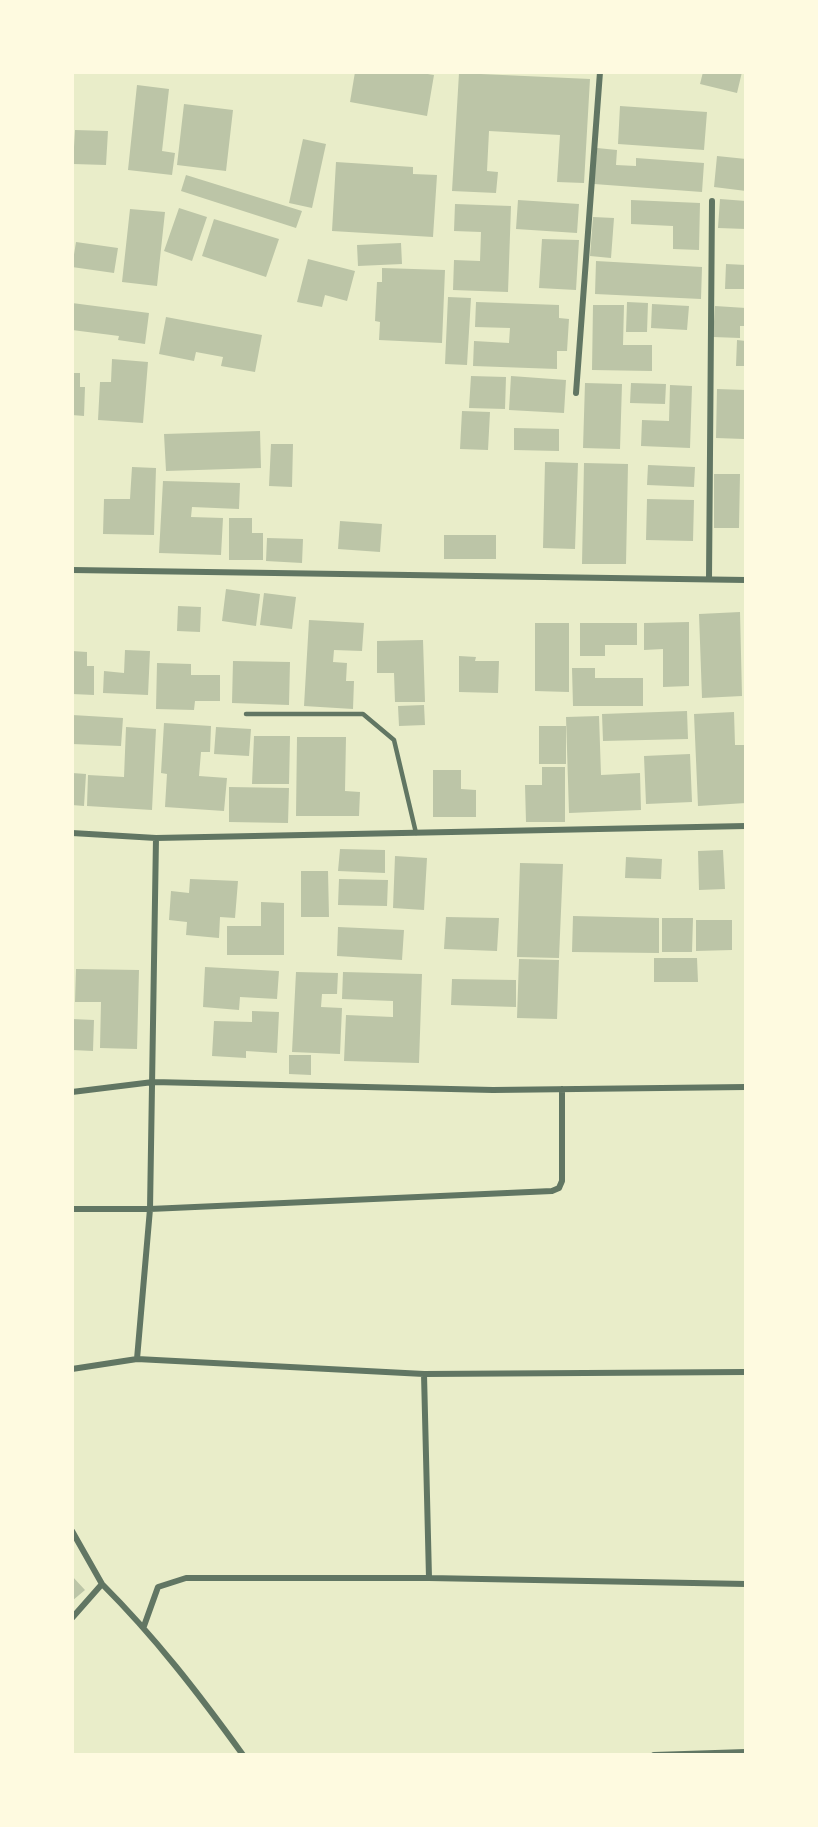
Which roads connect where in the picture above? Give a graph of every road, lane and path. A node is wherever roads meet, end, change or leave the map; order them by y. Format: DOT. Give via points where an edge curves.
graph roads {
  1 [pos="600,72"];
  2 [pos="712,201"];
  3 [pos="576,393"];
  4 [pos="72,570"];
  5 [pos="710,579"];
  6 [pos="746,580"];
  7 [pos="246,714"];
  8 [pos="746,826"];
  9 [pos="72,833"];
  10 [pos="416,833"];
  11 [pos="156,838"];
  12 [pos="153,1082"];
  13 [pos="746,1087"];
  14 [pos="562,1089"];
  15 [pos="72,1092"];
  16 [pos="72,1209"];
  17 [pos="150,1209"];
  18 [pos="137,1359"];
  19 [pos="72,1370"];
  20 [pos="746,1372"];
  21 [pos="424,1374"];
  22 [pos="72,1531"];
  23 [pos="429,1578"];
  24 [pos="102,1584"];
  25 [pos="746,1584"];
  26 [pos="72,1618"];
  27 [pos="144,1626"];
  28 [pos="746,1752"];
  29 [pos="243,1755"];
  30 [pos="654,1755"];
  1 -- 3 [label="street"];
  2 -- 5 [label="street"];
  4 -- 5 [label="street"];
  5 -- 6 [label="street"];
  7 -- 10 [label="lane" via="363,714 394,740"];
  8 -- 10 [label="street"];
  9 -- 11 [label="street"];
  10 -- 11 [label="street"];
  11 -- 12 [label="street"];
  12 -- 14 [label="street"];
  12 -- 15 [label="street"];
  12 -- 17 [label="street"];
  13 -- 14 [label="street"];
  14 -- 17 [label="street" via="562,1181 552,1191"];
  16 -- 17 [label="street"];
  17 -- 18 [label="street"];
  18 -- 19 [label="street"];
  18 -- 21 [label="street"];
  20 -- 21 [label="street"];
  21 -- 23 [label="street"];
  22 -- 24 [label="street"];
  23 -- 25 [label="street"];
  23 -- 27 [label="street" via="174,1580 158,1587"];
  24 -- 26 [label="street"];
  24 -- 27 [label="street"];
  27 -- 29 [label="street" via="189,1679"];
  28 -- 30 [label="street"];
}
